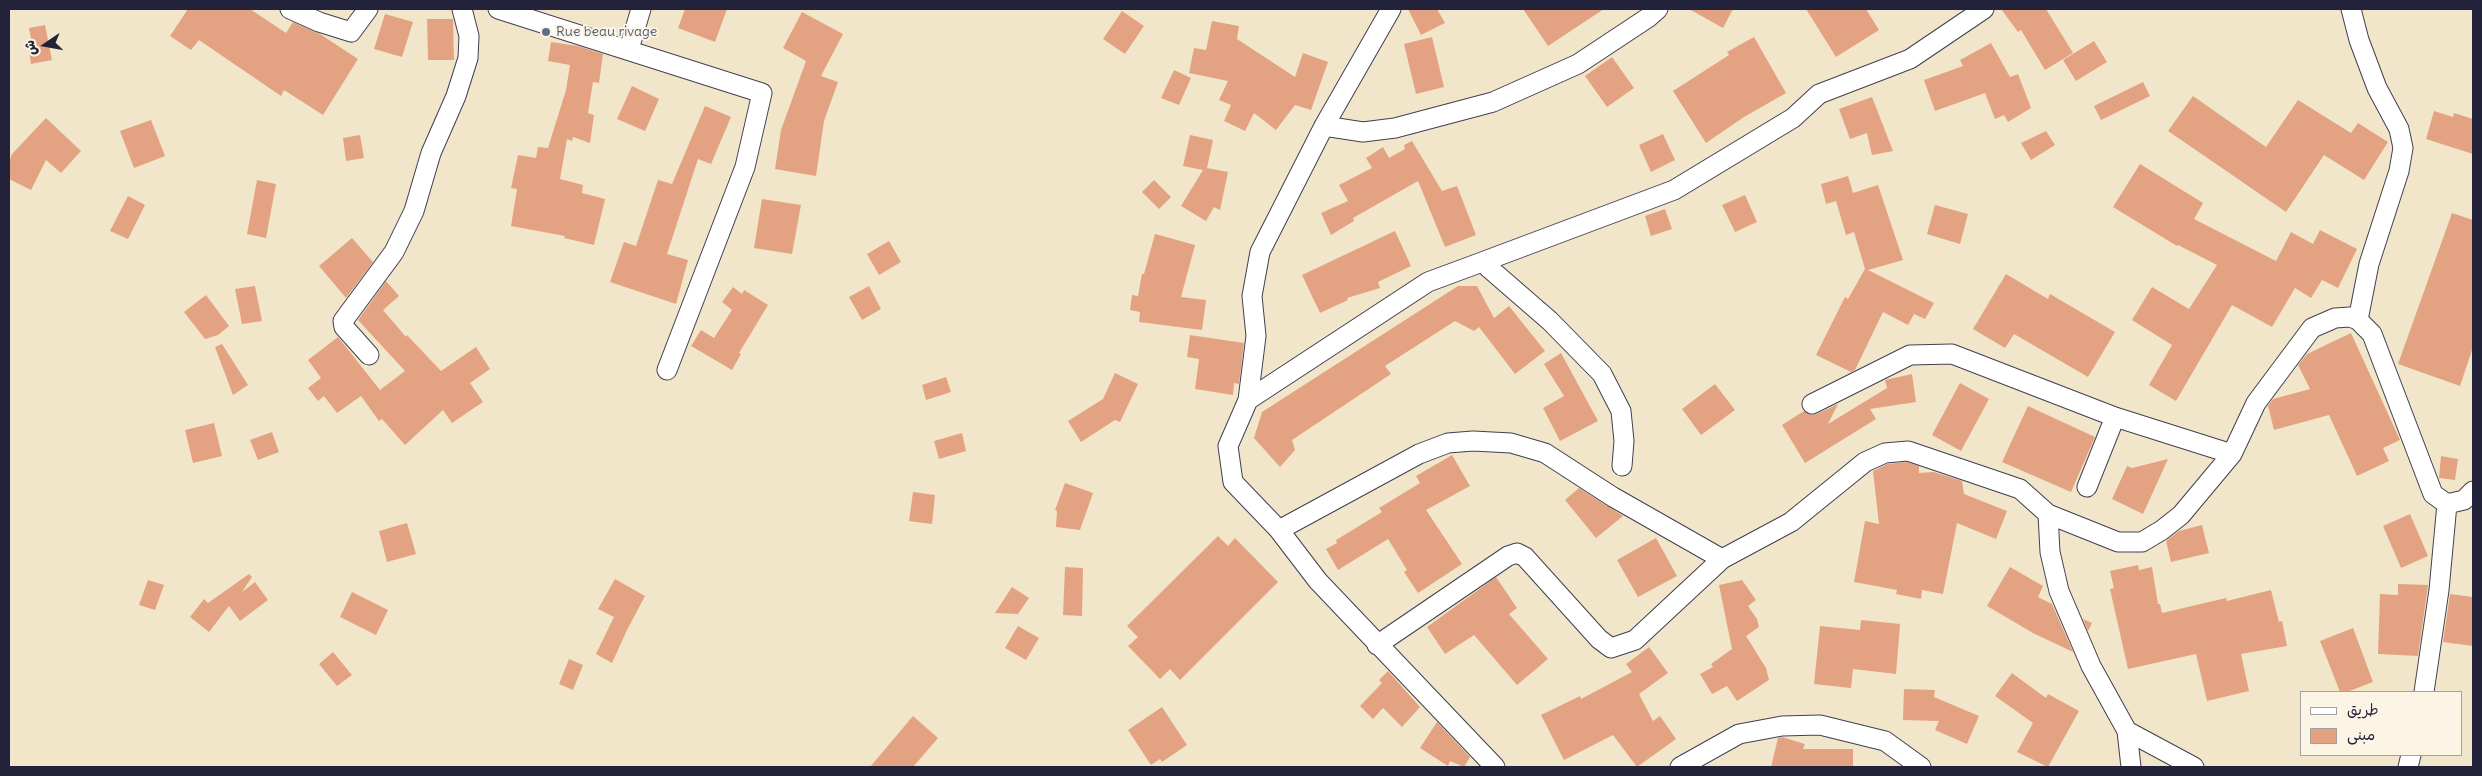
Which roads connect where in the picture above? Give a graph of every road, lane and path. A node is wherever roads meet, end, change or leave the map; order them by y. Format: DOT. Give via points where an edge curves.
graph roads {
  1 [pos="290,9"];
  2 [pos="368,9"];
  3 [pos="462,9"];
  4 [pos="498,9"];
  5 [pos="641,9"];
  6 [pos="1391,9"];
  7 [pos="1658,9"];
  8 [pos="1984,9"];
  9 [pos="2351,9"];
  10 [pos="628,49"];
  11 [pos="1324,126"];
  12 [pos="1482,262"];
  13 [pos="2358,320"];
  14 [pos="368,355"];
  15 [pos="667,370"];
  16 [pos="1248,400"];
  17 [pos="1812,404"];
  18 [pos="2115,417"];
  19 [pos="2232,454"];
  20 [pos="1622,466"];
  21 [pos="2087,487"];
  22 [pos="2473,491"];
  23 [pos="2447,504"];
  24 [pos="2048,514"];
  25 [pos="1279,530"];
  26 [pos="1722,559"];
  27 [pos="1377,645"];
  28 [pos="2424,691"];
  29 [pos="2126,731"];
  30 [pos="1495,767"];
  31 [pos="1680,767"];
  32 [pos="1921,767"];
  33 [pos="2130,767"];
  34 [pos="2194,767"];
  1 -- 2 [label="street" via="351,32"];
  3 -- 14 [label="street" via="470,36 468,58 456,96 431,153 414,211 394,252 343,321 344,327"];
  4 -- 10 [label="street"];
  5 -- 10 [label="street"];
  6 -- 11 [label="street"];
  7 -- 11 [label="street" via="1578,64 1492,102 1395,128 1363,132"];
  8 -- 12 [label="street" via="1910,59 1819,94 1793,118 1674,190"];
  9 -- 13 [label="street" via="2359,40 2377,88 2399,129 2403,148 2399,171 2369,264"];
  10 -- 15 [label="street" via="762,94 745,167"];
  11 -- 16 [label="street" via="1260,252 1252,296 1256,336"];
  12 -- 16 [label="street" via="1428,282"];
  12 -- 20 [label="street" via="1550,321 1602,374 1621,411"];
  13 -- 19 [label="street" via="2335,318 2312,328 2256,402"];
  13 -- 23 [label="street" via="2372,334 2433,494"];
  16 -- 25 [label="street" via="1228,446 1232,482"];
  17 -- 18 [label="street" via="1910,355 1952,354"];
  18 -- 19 [label="street"];
  18 -- 21 [label="street"];
  19 -- 24 [label="street" via="2181,515 2142,542 2118,542"];
  22 -- 23 [label="street" via="2464,500"];
  23 -- 28 [label="street" via="2438,600"];
  24 -- 26 [label="street" via="2020,489 1908,451 1885,453 1865,462 1792,522"];
  24 -- 29 [label="street" via="2050,552 2060,591 2091,666"];
  25 -- 26 [label="street" via="1419,454 1448,443 1511,443 1545,453 1613,497"];
  25 -- 27 [label="street" via="1318,581"];
  26 -- 27 [label="street" via="1634,640 1611,648 1517,552"];
  27 -- 30 [label="street"];
  29 -- 33 [label="street"];
  29 -- 34 [label="street"];
  31 -- 32 [label="street" via="1738,734 1782,726 1820,725 1885,741"];
}
